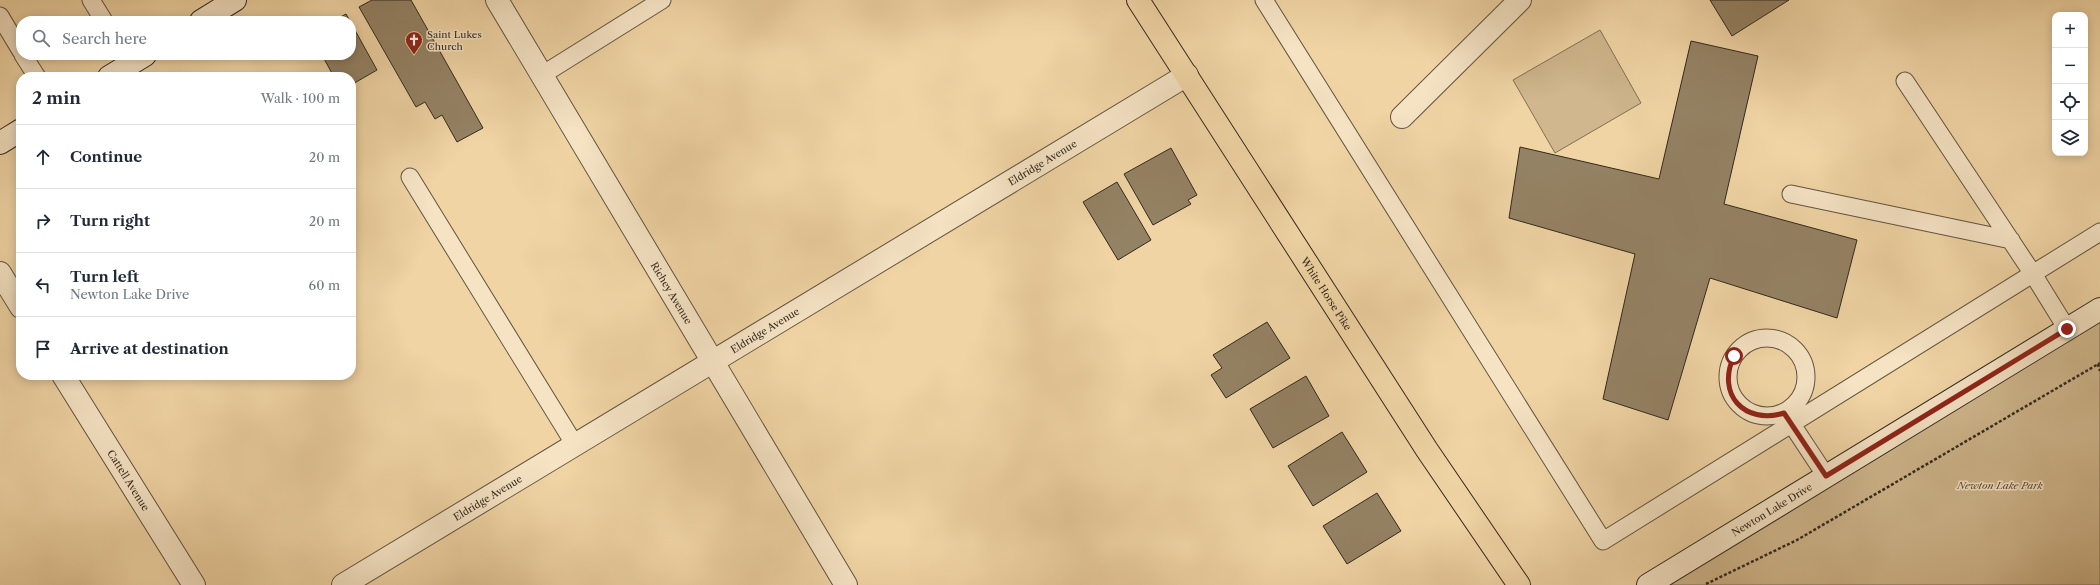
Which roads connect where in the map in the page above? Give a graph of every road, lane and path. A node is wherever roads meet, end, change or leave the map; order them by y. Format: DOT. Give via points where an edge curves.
graph roads {
  1 [pos="91,0"];
  2 [pos="235,0"];
  3 [pos="498,0"];
  4 [pos="662,0"];
  5 [pos="1138,0"];
  6 [pos="1264,0"];
  7 [pos="1520,0"];
  8 [pos="0,16"];
  9 [pos="101,16"];
  10 [pos="209,16"];
  11 [pos="16,43"];
  12 [pos="26,60"];
  13 [pos="131,60"];
  14 [pos="34,72"];
  15 [pos="116,72"];
  16 [pos="542,75"];
  17 [pos="1187,76"];
  18 [pos="1905,81"];
  19 [pos="1402,117"];
  20 [pos="16,133"];
  21 [pos="0,143"];
  22 [pos="410,177"];
  23 [pos="1791,194"];
  24 [pos="2100,232"];
  25 [pos="2011,240"];
  26 [pos="0,273"];
  27 [pos="2033,274"];
  28 [pos="16,299"];
  29 [pos="2100,309"];
  30 [pos="2067,329"];
  31 [pos="712,362"];
  32 [pos="2099,364"];
  33 [pos="2100,371"];
  34 [pos="66,380"];
  35 [pos="1788,418"];
  36 [pos="575,445"];
  37 [pos="1826,476"];
  38 [pos="1706,584"];
  39 [pos="194,585"];
  40 [pos="342,585"];
  41 [pos="846,585"];
  42 [pos="1519,585"];
  43 [pos="1648,585"];
  1 -- 9 [label="lane"];
  2 -- 10 [label="street"];
  3 -- 16 [label="street, Richey Avenue"];
  4 -- 16 [label="lane"];
  5 -- 17 [label="highway, White Horse Pike"];
  6 -- 35 [label="lane" via="1603,540"];
  7 -- 19 [label="street"];
  8 -- 11 [label="lane"];
  12 -- 14 [label="lane"];
  13 -- 15 [label="street"];
  16 -- 31 [label="street, Richey Avenue"];
  17 -- 31 [label="street, Eldridge Avenue"];
  17 -- 42 [label="highway, White Horse Pike" via="1427,450"];
  18 -- 25 [label="lane"];
  20 -- 21 [label="street"];
  22 -- 36 [label="lane"];
  23 -- 25 [label="lane"];
  24 -- 27 [label="lane"];
  25 -- 27 [label="lane"];
  26 -- 28 [label="street"];
  27 -- 30 [label="lane"];
  27 -- 35 [label="lane"];
  29 -- 30 [label="street, Newton Lake Drive"];
  30 -- 37 [label="street, Newton Lake Drive"];
  31 -- 36 [label="street, Eldridge Avenue"];
  31 -- 41 [label="street, Richey Avenue"];
  32 -- 33 [label="path"];
  32 -- 38 [label="path" via="1797,540"];
  34 -- 39 [label="street, Cattell Avenue"];
  35 -- 35 [label="lane" via="1753,414 1738,404 1731,392 1728,380 1729,367 1743,346 1754,340 1781,340 1801,356 1807,382 1803,395"];
  35 -- 37 [label="lane"];
  36 -- 40 [label="street, Eldridge Avenue"];
  37 -- 43 [label="street, Newton Lake Drive"];
}
